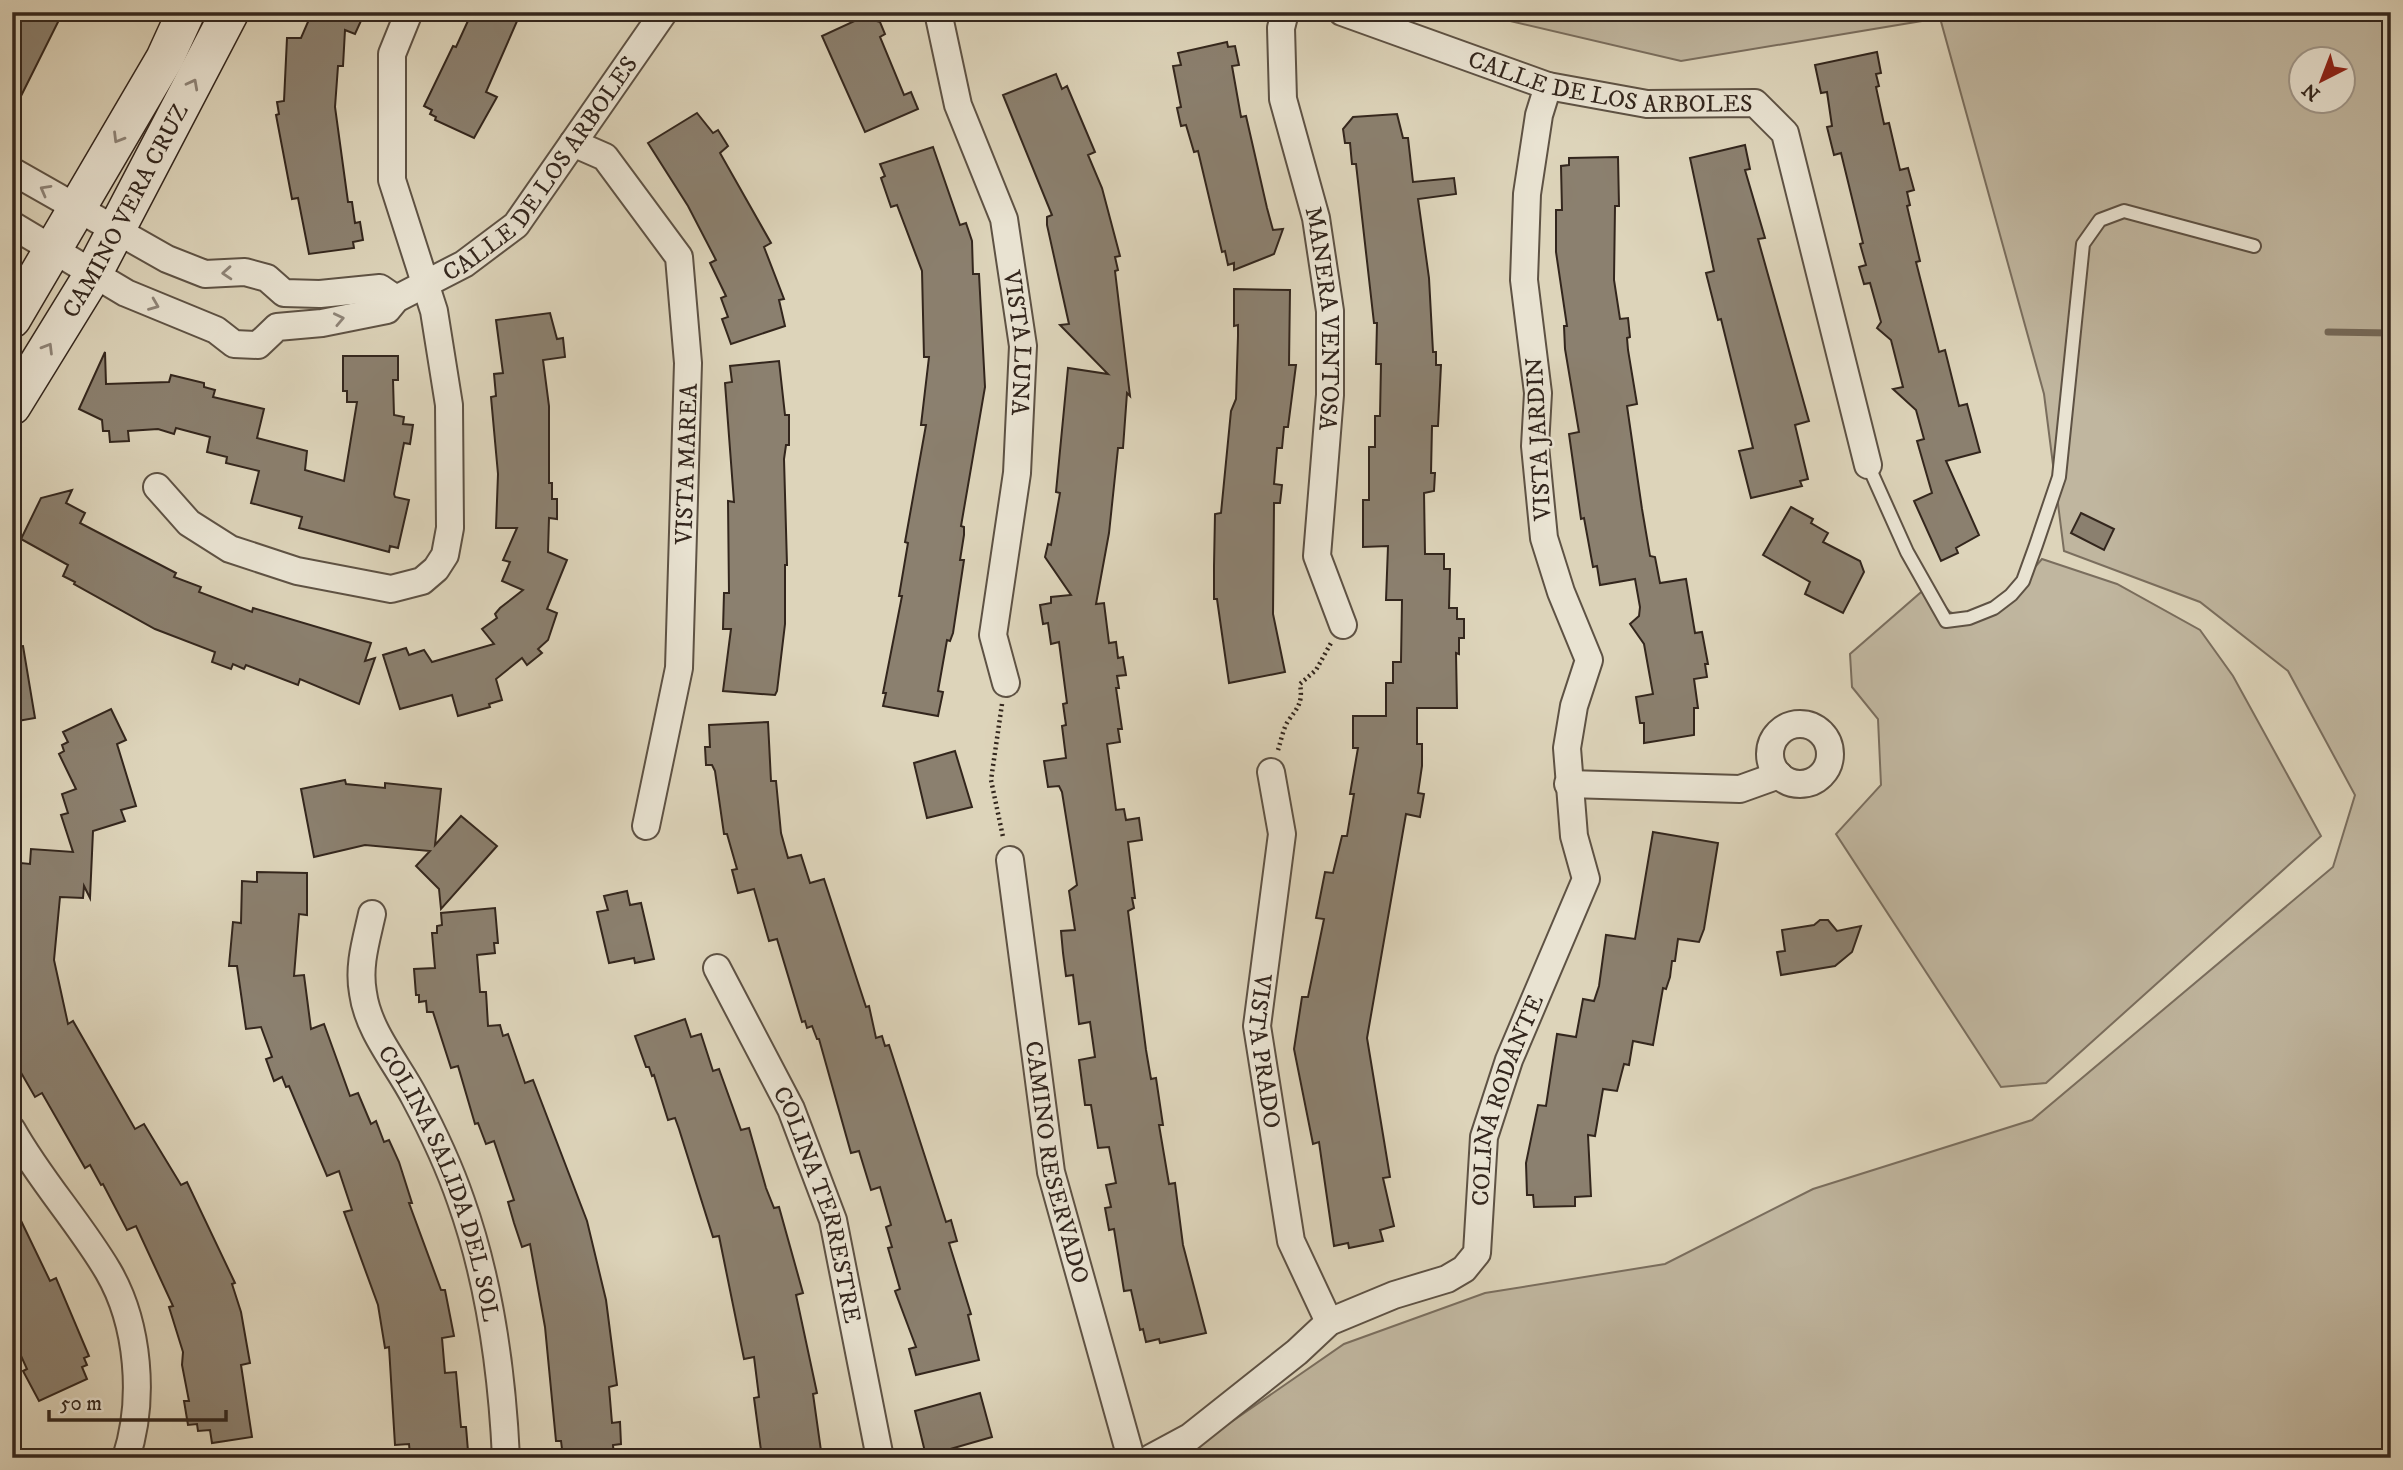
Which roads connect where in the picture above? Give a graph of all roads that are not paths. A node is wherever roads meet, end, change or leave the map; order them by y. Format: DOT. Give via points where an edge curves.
graph roads {
  1 [pos="187,12"];
  2 [pos="230,12"];
  3 [pos="409,12"];
  4 [pos="664,12"];
  5 [pos="938,12"];
  6 [pos="1285,12"];
  7 [pos="1342,12"];
  8 [pos="1548,86"];
  9 [pos="573,143"];
  10 [pos="12,171"];
  11 [pos="77,209"];
  12 [pos="12,225"];
  13 [pos="116,231"];
  14 [pos="2254,246"];
  15 [pos="52,250"];
  16 [pos="92,276"];
  17 [pos="426,283"];
  18 [pos="284,293"];
  19 [pos="396,299"];
  20 [pos="12,319"];
  21 [pos="277,327"];
  22 [pos="12,406"];
  23 [pos="1868,465"];
  24 [pos="157,487"];
  25 [pos="1343,625"];
  26 [pos="1006,683"];
  27 [pos="1271,772"];
  28 [pos="1779,775"];
  29 [pos="1568,784"];
  30 [pos="646,826"];
  31 [pos="1010,860"];
  32 [pos="372,914"];
  33 [pos="717,968"];
  34 [pos="12,1130"];
  35 [pos="1329,1322"];
  36 [pos="126,1458"];
  37 [pos="506,1458"];
  38 [pos="880,1458"];
  39 [pos="1131,1458"];
  40 [pos="1151,1458"];
  1 -- 11 [label="main road, CAMINO VERA CRUZ, one-way"];
  13 -- 2 [label="main road, CAMINO VERA CRUZ, one-way"];
  3 -- 17 [label="street" via="392,54 392,180"];
  4 -- 9 [label="street, CALLE DE LOS ARBOLES"];
  5 -- 26 [label="street, VISTA LUNA" via="958,105 1004,219 1023,346 1017,473 993,635"];
  6 -- 25 [label="street, MANERA VENTOSA" via="1281,28 1283,99 1315,218 1329,311 1330,395 1317,556"];
  7 -- 8 [label="street, CALLE DE LOS ARBOLES"];
  8 -- 23 [label="street, CALLE DE LOS ARBOLES" via="1647,104 1755,103 1785,132"];
  8 -- 29 [label="street, VISTA JARDIN" via="1527,194 1524,280 1538,393 1535,446 1544,538 1589,660 1574,706 1567,748"];
  9 -- 17 [label="street, CALLE DE LOS ARBOLES" via="516,225 464,264"];
  9 -- 30 [label="street, VISTA MAREA" via="605,158 679,257 688,363 680,668"];
  11 -- 10 [label="street, one-way"];
  11 -- 13 [label="street"];
  11 -- 15 [label="main road, CAMINO VERA CRUZ"];
  12 -- 15 [label="street"];
  13 -- 16 [label="main road, CAMINO VERA CRUZ"];
  18 -- 13 [label="street, one-way" via="267,278 245,272 205,274"];
  14 -- 23 [label="lane" via="2124,211 2100,220 2083,244 2059,477 2023,581 1994,608 1947,621 1907,552"];
  15 -- 16 [label="street"];
  15 -- 20 [label="main road, CAMINO VERA CRUZ"];
  16 -- 21 [label="street, one-way" via="216,330 234,344 258,345"];
  22 -- 16 [label="main road, CAMINO VERA CRUZ, one-way"];
  17 -- 19 [label="street, CALLE DE LOS ARBOLES"];
  17 -- 24 [label="street" via="449,405 450,527 445,555 422,582 391,589 265,563 230,549 189,523"];
  18 -- 19 [label="street" via="380,288"];
  18 -- 21 [label="street"];
  21 -- 19 [label="street, one-way" via="387,310"];
  27 -- 35 [label="street, VISTA PRADO" via="1282,834 1258,1026 1291,1241"];
  28 -- 29 [label="street" via="1740,789"];
  29 -- 35 [label="street, COLINA RODANTE" via="1574,836 1586,879 1509,1060 1484,1137 1477,1253 1464,1269 1447,1279"];
  31 -- 39 [label="street, CAMINO RESERVADO" via="1051,1172"];
  32 -- 37 [label="street, COLINA SALIDA DEL SOL" via="361,965 363,994 461,1200 498,1356"];
  33 -- 38 [label="street, COLINA TERRESTRE" via="792,1109 833,1220"];
  34 -- 36 [label="street" via="108,1272 127,1317 138,1377"];
  35 -- 40 [label="street, COLINA RODANTE" via="1190,1437"];
}
